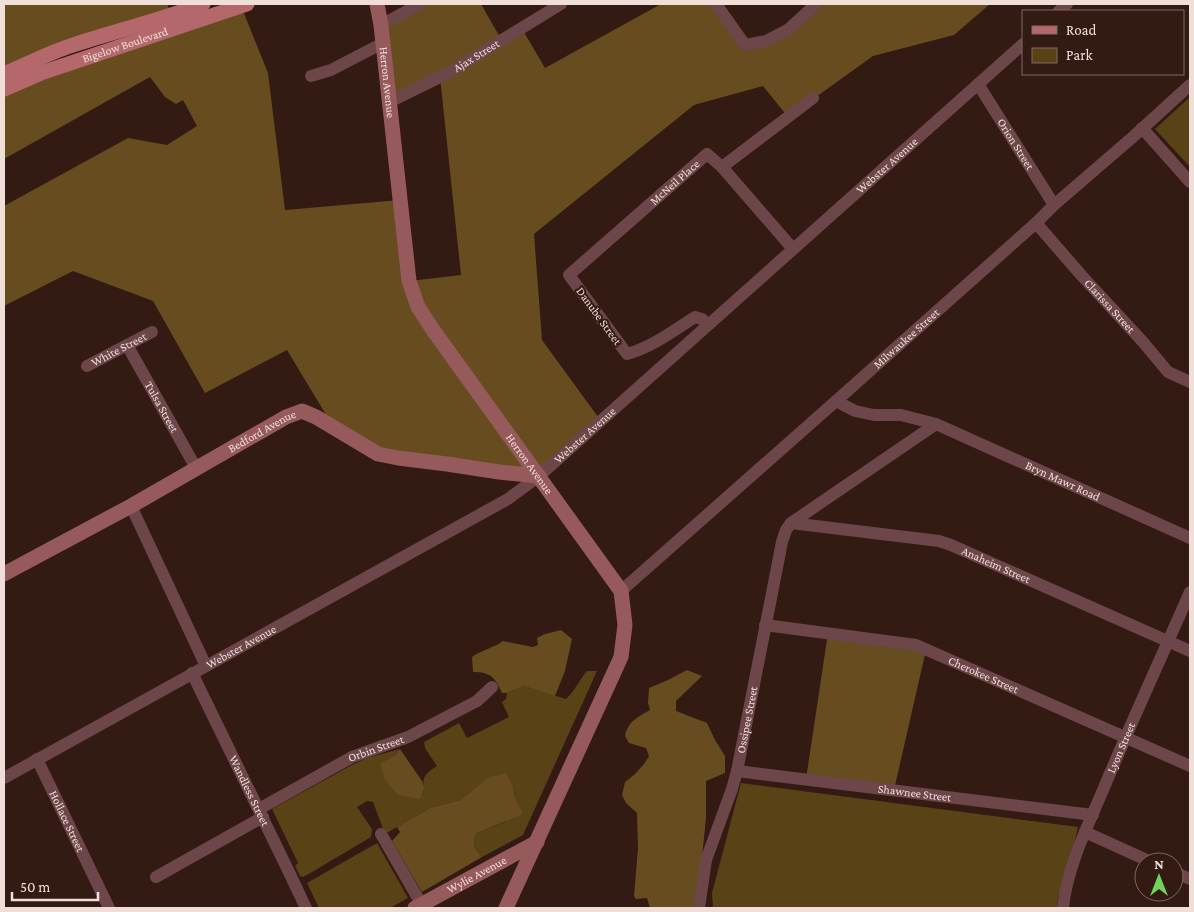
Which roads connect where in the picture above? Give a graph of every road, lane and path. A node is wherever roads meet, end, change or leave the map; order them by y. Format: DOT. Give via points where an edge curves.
graph roads {
  1 [pos="203,4"];
  2 [pos="247,4"];
  3 [pos="377,4"];
  4 [pos="420,4"];
  5 [pos="561,4"];
  6 [pos="716,4"];
  7 [pos="816,4"];
  8 [pos="381,25"];
  9 [pos="383,44"];
  10 [pos="1022,45"];
  11 [pos="4,74"];
  12 [pos="311,76"];
  13 [pos="978,84"];
  14 [pos="1190,84"];
  15 [pos="4,89"];
  16 [pos="813,98"];
  17 [pos="389,102"];
  18 [pos="1142,128"];
  19 [pos="722,167"];
  20 [pos="1190,182"];
  21 [pos="1054,205"];
  22 [pos="1036,223"];
  23 [pos="794,249"];
  24 [pos="569,275"];
  25 [pos="708,325"];
  26 [pos="152,332"];
  27 [pos="128,345"];
  28 [pos="87,366"];
  29 [pos="1190,382"];
  30 [pos="836,401"];
  31 [pos="936,424"];
  32 [pos="196,468"];
  33 [pos="539,476"];
  34 [pos="131,506"];
  35 [pos="788,526"];
  36 [pos="1190,538"];
  37 [pos="4,574"];
  38 [pos="621,591"];
  39 [pos="1190,592"];
  40 [pos="765,625"];
  41 [pos="1168,642"];
  42 [pos="1190,651"];
  43 [pos="206,666"];
  44 [pos="192,673"];
  45 [pos="492,687"];
  46 [pos="1125,737"];
  47 [pos="38,759"];
  48 [pos="1190,766"];
  49 [pos="737,771"];
  50 [pos="4,778"];
  51 [pos="261,813"];
  52 [pos="1092,815"];
  53 [pos="1085,832"];
  54 [pos="381,834"];
  55 [pos="537,842"];
  56 [pos="1134,854"];
  57 [pos="156,876"];
  58 [pos="418,906"];
  59 [pos="110,908"];
  60 [pos="306,908"];
  61 [pos="506,908"];
  62 [pos="699,908"];
  63 [pos="1063,908"];
  1 -- 11 [label="main road, Bigelow Boulevard" via="67,47"];
  2 -- 15 [label="main road, Bigelow Boulevard" via="41,72"];
  3 -- 8 [label="main road, Herron Avenue"];
  4 -- 8 [label="street"];
  5 -- 17 [label="street, Ajax Street" via="448,72"];
  6 -- 7 [label="street" via="745,45 766,41 788,29"];
  8 -- 9 [label="main road, Herron Avenue"];
  9 -- 12 [label="street" via="331,70"];
  9 -- 17 [label="main road, Herron Avenue"];
  10 -- 13 [label="street, Webster Avenue"];
  13 -- 21 [label="street, Orion Street"];
  13 -- 23 [label="street, Webster Avenue"];
  14 -- 18 [label="street, Milwaukee Street"];
  16 -- 19 [label="street"];
  17 -- 33 [label="main road, Herron Avenue" via="409,281 418,307"];
  18 -- 20 [label="street"];
  18 -- 21 [label="street, Milwaukee Street"];
  19 -- 23 [label="street, McNeil Place"];
  19 -- 24 [label="street, McNeil Place" via="707,154"];
  21 -- 22 [label="street, Milwaukee Street"];
  22 -- 29 [label="street, Clarissa Street" via="1168,372"];
  22 -- 30 [label="street, Milwaukee Street"];
  23 -- 25 [label="street, Webster Avenue"];
  24 -- 25 [label="street, Danube Street" via="626,354 649,345 695,316"];
  25 -- 33 [label="street, Webster Avenue"];
  26 -- 27 [label="street, White Street"];
  27 -- 28 [label="street, White Street"];
  27 -- 32 [label="street, Tulsa Street"];
  30 -- 31 [label="street, Bryn Mawr Road" via="855,412 901,415"];
  30 -- 38 [label="street, Milwaukee Street"];
  31 -- 35 [label="street"];
  31 -- 36 [label="street, Bryn Mawr Road"];
  32 -- 33 [label="main road, Bedford Avenue" via="302,411 378,454"];
  32 -- 34 [label="main road, Bedford Avenue"];
  33 -- 38 [label="main road, Herron Avenue"];
  33 -- 43 [label="street, Webster Avenue" via="477,517"];
  34 -- 37 [label="main road, Bedford Avenue"];
  34 -- 43 [label="street"];
  35 -- 40 [label="street, Ossipee Street"];
  35 -- 41 [label="street, Anaheim Street" via="939,541"];
  38 -- 55 [label="main road, Herron Avenue" via="626,624 621,657"];
  39 -- 41 [label="street, Lyon Street"];
  40 -- 46 [label="street, Cherokee Street" via="916,645"];
  40 -- 49 [label="street, Ossipee Street"];
  41 -- 42 [label="street, Anaheim Street"];
  41 -- 46 [label="street, Lyon Street"];
  43 -- 44 [label="street, Webster Avenue"];
  44 -- 47 [label="street, Webster Avenue"];
  44 -- 51 [label="street, Wandless Street"];
  45 -- 51 [label="street, Orbin Street" via="478,700 408,737 352,758"];
  46 -- 48 [label="street, Cherokee Street"];
  46 -- 52 [label="street, Lyon Street"];
  47 -- 50 [label="street, Webster Avenue"];
  47 -- 59 [label="street, Hollace Street"];
  49 -- 52 [label="street, Shawnee Street"];
  49 -- 62 [label="street, Ossipee Street" via="706,860"];
  51 -- 57 [label="street, Orbin Street"];
  51 -- 60 [label="street, Wandless Street"];
  52 -- 53 [label="street, Lyon Street"];
  53 -- 56 [label="street"];
  53 -- 63 [label="street, Lyon Street" via="1069,875"];
  54 -- 58 [label="street"];
  55 -- 58 [label="main road, Wylie Avenue"];
  55 -- 61 [label="main road, Herron Avenue"];
}
